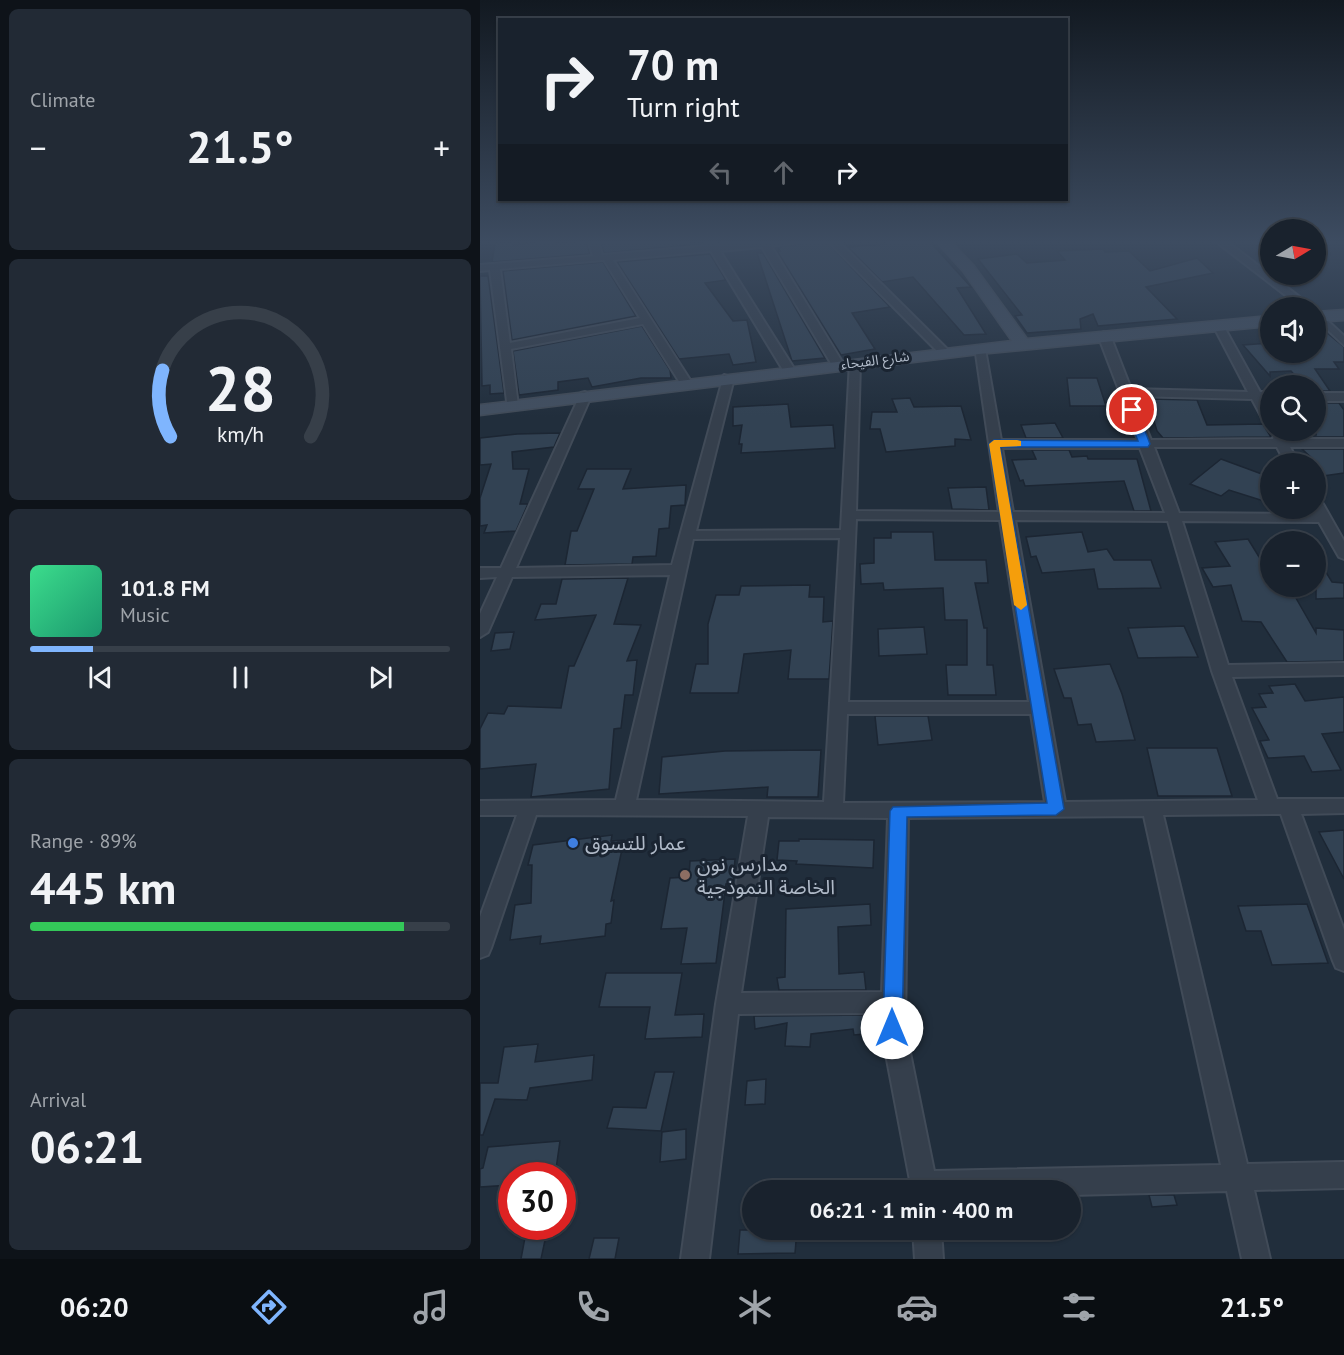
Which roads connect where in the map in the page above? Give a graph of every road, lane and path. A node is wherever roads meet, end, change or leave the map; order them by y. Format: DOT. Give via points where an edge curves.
graph roads {
  1 [pos="499,299"];
  2 [pos="631,299"];
  3 [pos="744,299"];
  4 [pos="802,299"];
  5 [pos="890,299"];
  6 [pos="990,299"];
  7 [pos="1326,314"];
  8 [pos="1344,315"];
  9 [pos="646,320"];
  10 [pos="1260,322"];
  11 [pos="1326,324"];
  12 [pos="1218,325"];
  13 [pos="1104,335"];
  14 [pos="1344,342"];
  15 [pos="1022,344"];
  16 [pos="506,347"];
  17 [pos="979,349"];
  18 [pos="944,352"];
  19 [pos="846,364"];
  20 [pos="789,370"];
  21 [pos="728,378"];
  22 [pos="686,383"];
  23 [pos="1125,392"];
  24 [pos="1255,395"];
  25 [pos="1260,395"];
  26 [pos="585,396"];
  27 [pos="1326,397"];
  28 [pos="1344,397"];
  29 [pos="1260,404"];
  30 [pos="512,406"];
  31 [pos="480,410"];
  32 [pos="1281,441"];
  33 [pos="1344,443"];
  34 [pos="994,444"];
  35 [pos="1144,444"];
  36 [pos="1283,444"];
  37 [pos="1288,453"];
  38 [pos="849,515"];
  39 [pos="1005,516"];
  40 [pos="1174,518"];
  41 [pos="1260,519"];
  42 [pos="1323,519"];
  43 [pos="847,534"];
  44 [pos="687,535"];
  45 [pos="1344,554"];
  46 [pos="679,570"];
  47 [pos="506,572"];
  48 [pos="480,573"];
  49 [pos="480,632"];
  50 [pos="1344,669"];
  51 [pos="1221,671"];
  52 [pos="840,708"];
  53 [pos="1038,708"];
  54 [pos="1279,806"];
  55 [pos="1344,806"];
  56 [pos="624,807"];
  57 [pos="480,808"];
  58 [pos="529,808"];
  59 [pos="759,809"];
  60 [pos="1056,809"];
  61 [pos="1152,809"];
  62 [pos="833,810"];
  63 [pos="898,811"];
  64 [pos="480,948"];
  65 [pos="1344,961"];
  66 [pos="892,1002"];
  67 [pos="728,1004"];
  68 [pos="1344,1175"];
  69 [pos="1237,1178"];
  70 [pos="923,1180"];
  71 [pos="1081,1183"];
  72 [pos="928,1240"];
  73 [pos="695,1259"];
  74 [pos="929,1259"];
  75 [pos="1256,1259"];
  1 -- 16 [label="street"];
  2 -- 9 [label="street"];
  3 -- 20 [label="street"];
  4 -- 19 [label="street"];
  5 -- 18 [label="street"];
  6 -- 15 [label="street"];
  7 -- 8 [label="street"];
  9 -- 16 [label="street"];
  9 -- 22 [label="street"];
  10 -- 12 [label="street, شارع الفيحاء"];
  11 -- 14 [label="street"];
  12 -- 13 [label="street, شارع الفيحاء"];
  12 -- 24 [label="street"];
  13 -- 15 [label="street, شارع الفيحاء"];
  13 -- 23 [label="street"];
  15 -- 17 [label="street, شارع الفيحاء"];
  16 -- 30 [label="street"];
  17 -- 18 [label="street, شارع الفيحاء"];
  17 -- 34 [label="street"];
  18 -- 19 [label="street, شارع الفيحاء"];
  19 -- 20 [label="street, شارع الفيحاء"];
  19 -- 38 [label="street"];
  20 -- 21 [label="street, شارع الفيحاء"];
  21 -- 22 [label="street, شارع الفيحاء"];
  21 -- 44 [label="street"];
  22 -- 26 [label="street, شارع الفيحاء"];
  23 -- 24 [label="street"];
  23 -- 35 [label="street"];
  24 -- 25 [label="street"];
  24 -- 29 [label="street"];
  26 -- 30 [label="street, شارع الفيحاء"];
  26 -- 47 [label="street"];
  27 -- 28 [label="street"];
  30 -- 31 [label="street, شارع الفيحاء"];
  32 -- 36 [label="street"];
  33 -- 36 [label="street"];
  34 -- 35 [label="street"];
  34 -- 39 [label="street"];
  35 -- 36 [label="street"];
  35 -- 40 [label="street"];
  36 -- 37 [label="street"];
  38 -- 39 [label="street"];
  38 -- 43 [label="street"];
  39 -- 40 [label="street"];
  39 -- 53 [label="street"];
  40 -- 41 [label="street"];
  40 -- 51 [label="street"];
  42 -- 45 [label="street"];
  43 -- 44 [label="street"];
  43 -- 52 [label="street"];
  44 -- 46 [label="street"];
  46 -- 47 [label="street"];
  46 -- 56 [label="street"];
  47 -- 48 [label="street"];
  47 -- 49 [label="street"];
  50 -- 51 [label="street"];
  51 -- 54 [label="street"];
  52 -- 53 [label="street"];
  52 -- 62 [label="street"];
  53 -- 60 [label="street"];
  54 -- 55 [label="street"];
  54 -- 61 [label="street"];
  54 -- 65 [label="street"];
  56 -- 58 [label="street"];
  56 -- 59 [label="street"];
  57 -- 58 [label="street"];
  58 -- 64 [label="street"];
  59 -- 62 [label="street"];
  59 -- 67 [label="street"];
  60 -- 61 [label="street"];
  60 -- 63 [label="street"];
  61 -- 69 [label="street"];
  62 -- 63 [label="street"];
  63 -- 66 [label="street"];
  66 -- 67 [label="street"];
  66 -- 70 [label="street" via="896,1054"];
  67 -- 73 [label="street"];
  68 -- 69 [label="street"];
  69 -- 71 [label="street"];
  69 -- 75 [label="street"];
  72 -- 74 [label="street"];
}
